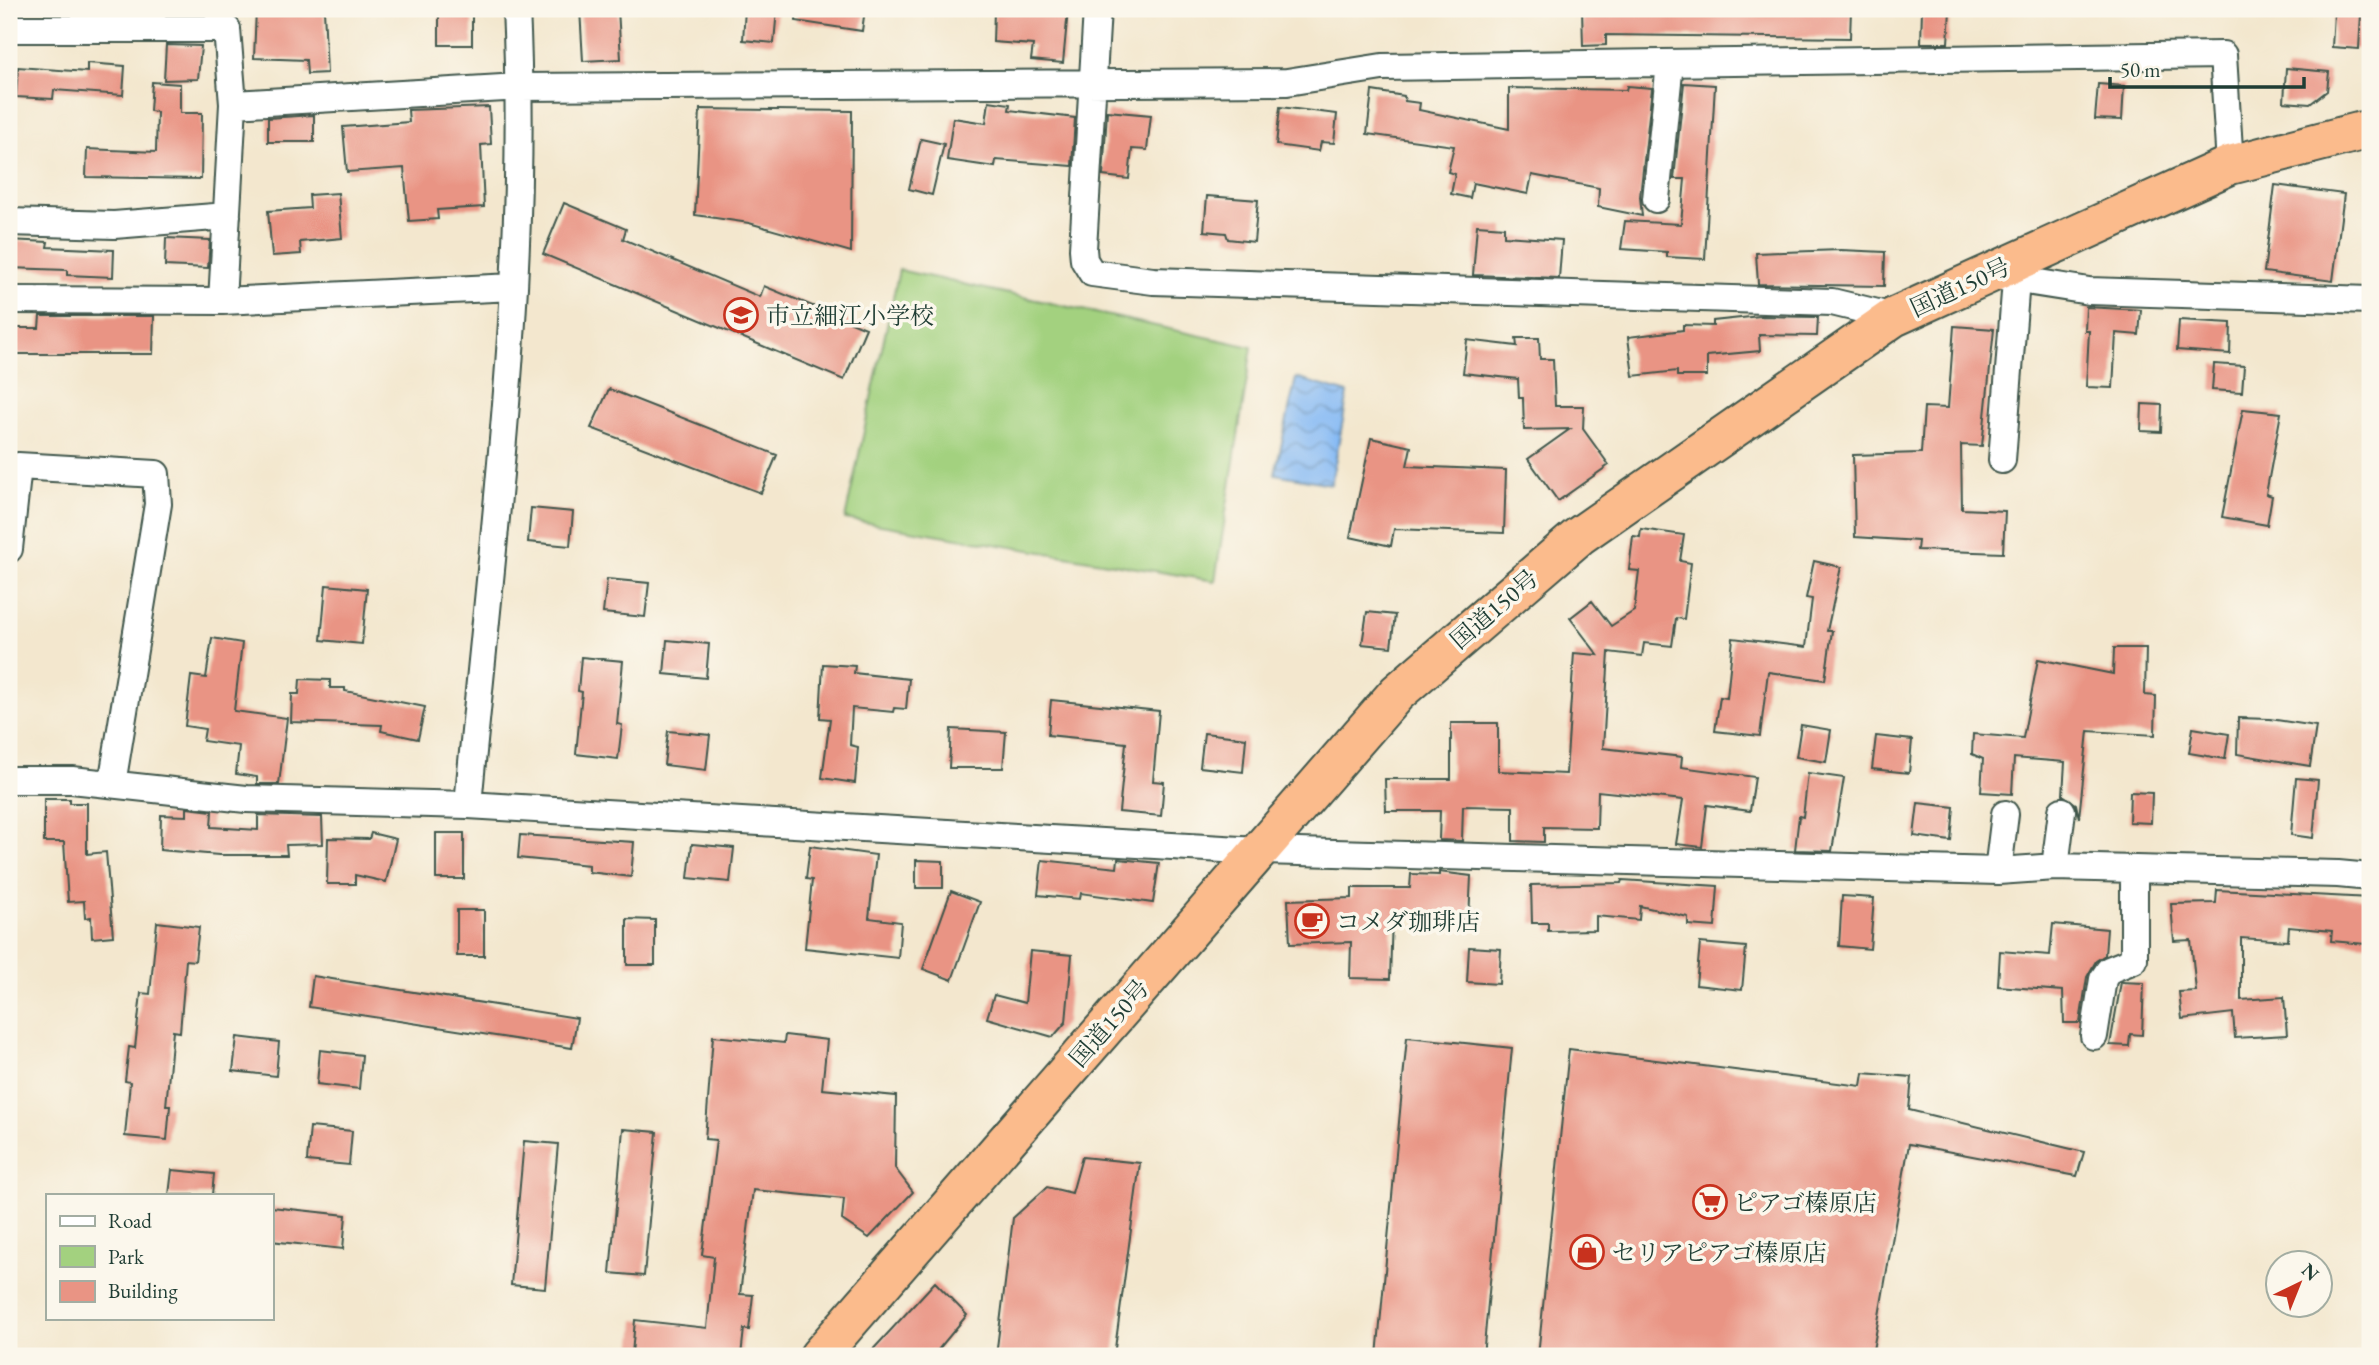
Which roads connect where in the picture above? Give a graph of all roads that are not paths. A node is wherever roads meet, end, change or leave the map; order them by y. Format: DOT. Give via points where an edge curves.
graph roads {
  1 [pos="516,9"];
  2 [pos="1097,9"];
  3 [pos="9,29"];
  4 [pos="1670,63"];
  5 [pos="1090,85"];
  6 [pos="520,87"];
  7 [pos="233,104"];
  8 [pos="2370,129"];
  9 [pos="2230,165"];
  10 [pos="1656,199"];
  11 [pos="227,216"];
  12 [pos="9,222"];
  13 [pos="2001,277"];
  14 [pos="514,286"];
  15 [pos="9,300"];
  16 [pos="2370,300"];
  17 [pos="222,301"];
  18 [pos="1894,317"];
  19 [pos="2002,460"];
  20 [pos="9,549"];
  21 [pos="9,780"];
  22 [pos="112,784"];
  23 [pos="468,805"];
  24 [pos="2062,811"];
  25 [pos="2005,814"];
  26 [pos="1258,850"];
  27 [pos="2055,867"];
  28 [pos="2134,869"];
  29 [pos="1998,871"];
  30 [pos="2370,877"];
  31 [pos="2094,1035"];
  32 [pos="845,1342"];
  33 [pos="819,1356"];
  1 -- 6 [label="street"];
  2 -- 5 [label="street"];
  3 -- 7 [label="street" via="227,29"];
  4 -- 5 [label="street" via="1382,67 1286,82"];
  4 -- 9 [label="street" via="2222,55"];
  4 -- 10 [label="street"];
  5 -- 6 [label="street"];
  5 -- 18 [label="street" via="1083,249 1088,270 1098,275 1153,281 1832,302"];
  6 -- 7 [label="street"];
  6 -- 14 [label="street"];
  7 -- 11 [label="street"];
  8 -- 9 [label="highway, 国道150号"];
  9 -- 13 [label="highway, 国道150号"];
  11 -- 12 [label="street" via="114,225"];
  11 -- 17 [label="street"];
  13 -- 16 [label="street" via="2089,291"];
  13 -- 18 [label="highway, 国道150号"];
  13 -- 19 [label="street"];
  14 -- 17 [label="street"];
  14 -- 23 [label="street"];
  15 -- 17 [label="street"];
  18 -- 26 [label="highway, 国道150号" via="1579,536 1397,693"];
  20 -- 22 [label="street" via="18,466 156,474 158,504"];
  21 -- 22 [label="street"];
  22 -- 23 [label="street" via="246,799"];
  23 -- 26 [label="street"];
  24 -- 27 [label="street"];
  25 -- 29 [label="street"];
  26 -- 29 [label="street"];
  26 -- 32 [label="highway, 国道150号"];
  27 -- 28 [label="street"];
  27 -- 29 [label="street"];
  28 -- 30 [label="street"];
  28 -- 31 [label="street" via="2134,960 2109,970 2103,979"];
  32 -- 33 [label="highway, 国道150号"];
}
